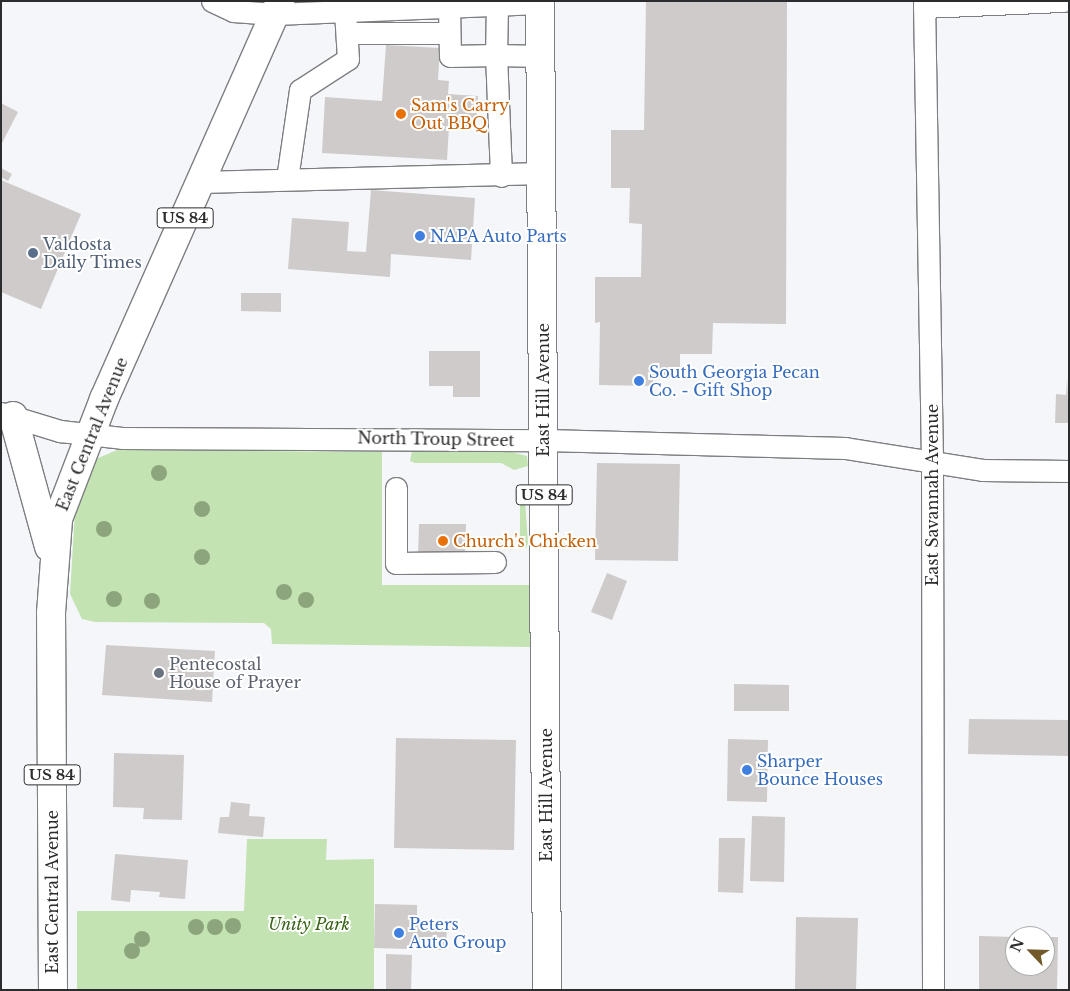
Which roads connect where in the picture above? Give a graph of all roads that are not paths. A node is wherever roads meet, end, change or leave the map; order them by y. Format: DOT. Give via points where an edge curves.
graph roads {
  1 [pos="212,1"];
  2 [pos="1064,1"];
  3 [pos="540,2"];
  4 [pos="924,4"];
  5 [pos="497,5"];
  6 [pos="278,7"];
  7 [pos="449,7"];
  8 [pos="345,11"];
  9 [pos="347,32"];
  10 [pos="449,33"];
  11 [pos="496,54"];
  12 [pos="540,56"];
  13 [pos="542,174"];
  14 [pos="501,176"];
  15 [pos="287,179"];
  16 [pos="201,182"];
  17 [pos="7,414"];
  18 [pos="90,435"];
  19 [pos="544,440"];
  20 [pos="932,461"];
  21 [pos="1069,471"];
  22 [pos="396,488"];
  23 [pos="52,561"];
  24 [pos="495,562"];
  25 [pos="53,990"];
  26 [pos="548,990"];
  27 [pos="933,990"];
  1 -- 6 [label="street" via="233,11"];
  2 -- 4 [label="street"];
  3 -- 5 [label="street"];
  3 -- 12 [label="highway, East Hill Avenue / US 84"];
  4 -- 20 [label="street, East Savannah Avenue"];
  5 -- 7 [label="street"];
  5 -- 11 [label="street"];
  6 -- 8 [label="street"];
  6 -- 16 [label="highway, East Central Avenue / US 84"];
  7 -- 8 [label="street"];
  7 -- 10 [label="street"];
  8 -- 9 [label="street"];
  9 -- 10 [label="street"];
  9 -- 15 [label="street" via="348,58 300,90"];
  10 -- 11 [label="street" via="450,56"];
  11 -- 12 [label="street"];
  11 -- 14 [label="street"];
  12 -- 13 [label="highway, East Hill Avenue / US 84"];
  13 -- 14 [label="street"];
  13 -- 19 [label="highway, East Hill Avenue / US 84"];
  14 -- 15 [label="street"];
  15 -- 16 [label="street"];
  16 -- 18 [label="highway, East Central Avenue / US 84"];
  17 -- 18 [label="street, North Troup Street" via="60,431"];
  17 -- 23 [label="highway"];
  18 -- 19 [label="street, North Troup Street" via="122,438"];
  18 -- 23 [label="highway, East Central Avenue / US 84" via="58,519"];
  19 -- 20 [label="street, North Troup Street" via="845,448"];
  19 -- 26 [label="highway, East Hill Avenue / US 84"];
  20 -- 21 [label="street, North Troup Street" via="982,470"];
  20 -- 27 [label="street, East Savannah Avenue"];
  22 -- 24 [label="street" via="396,563"];
  23 -- 25 [label="highway, East Central Avenue / US 84"];
}
